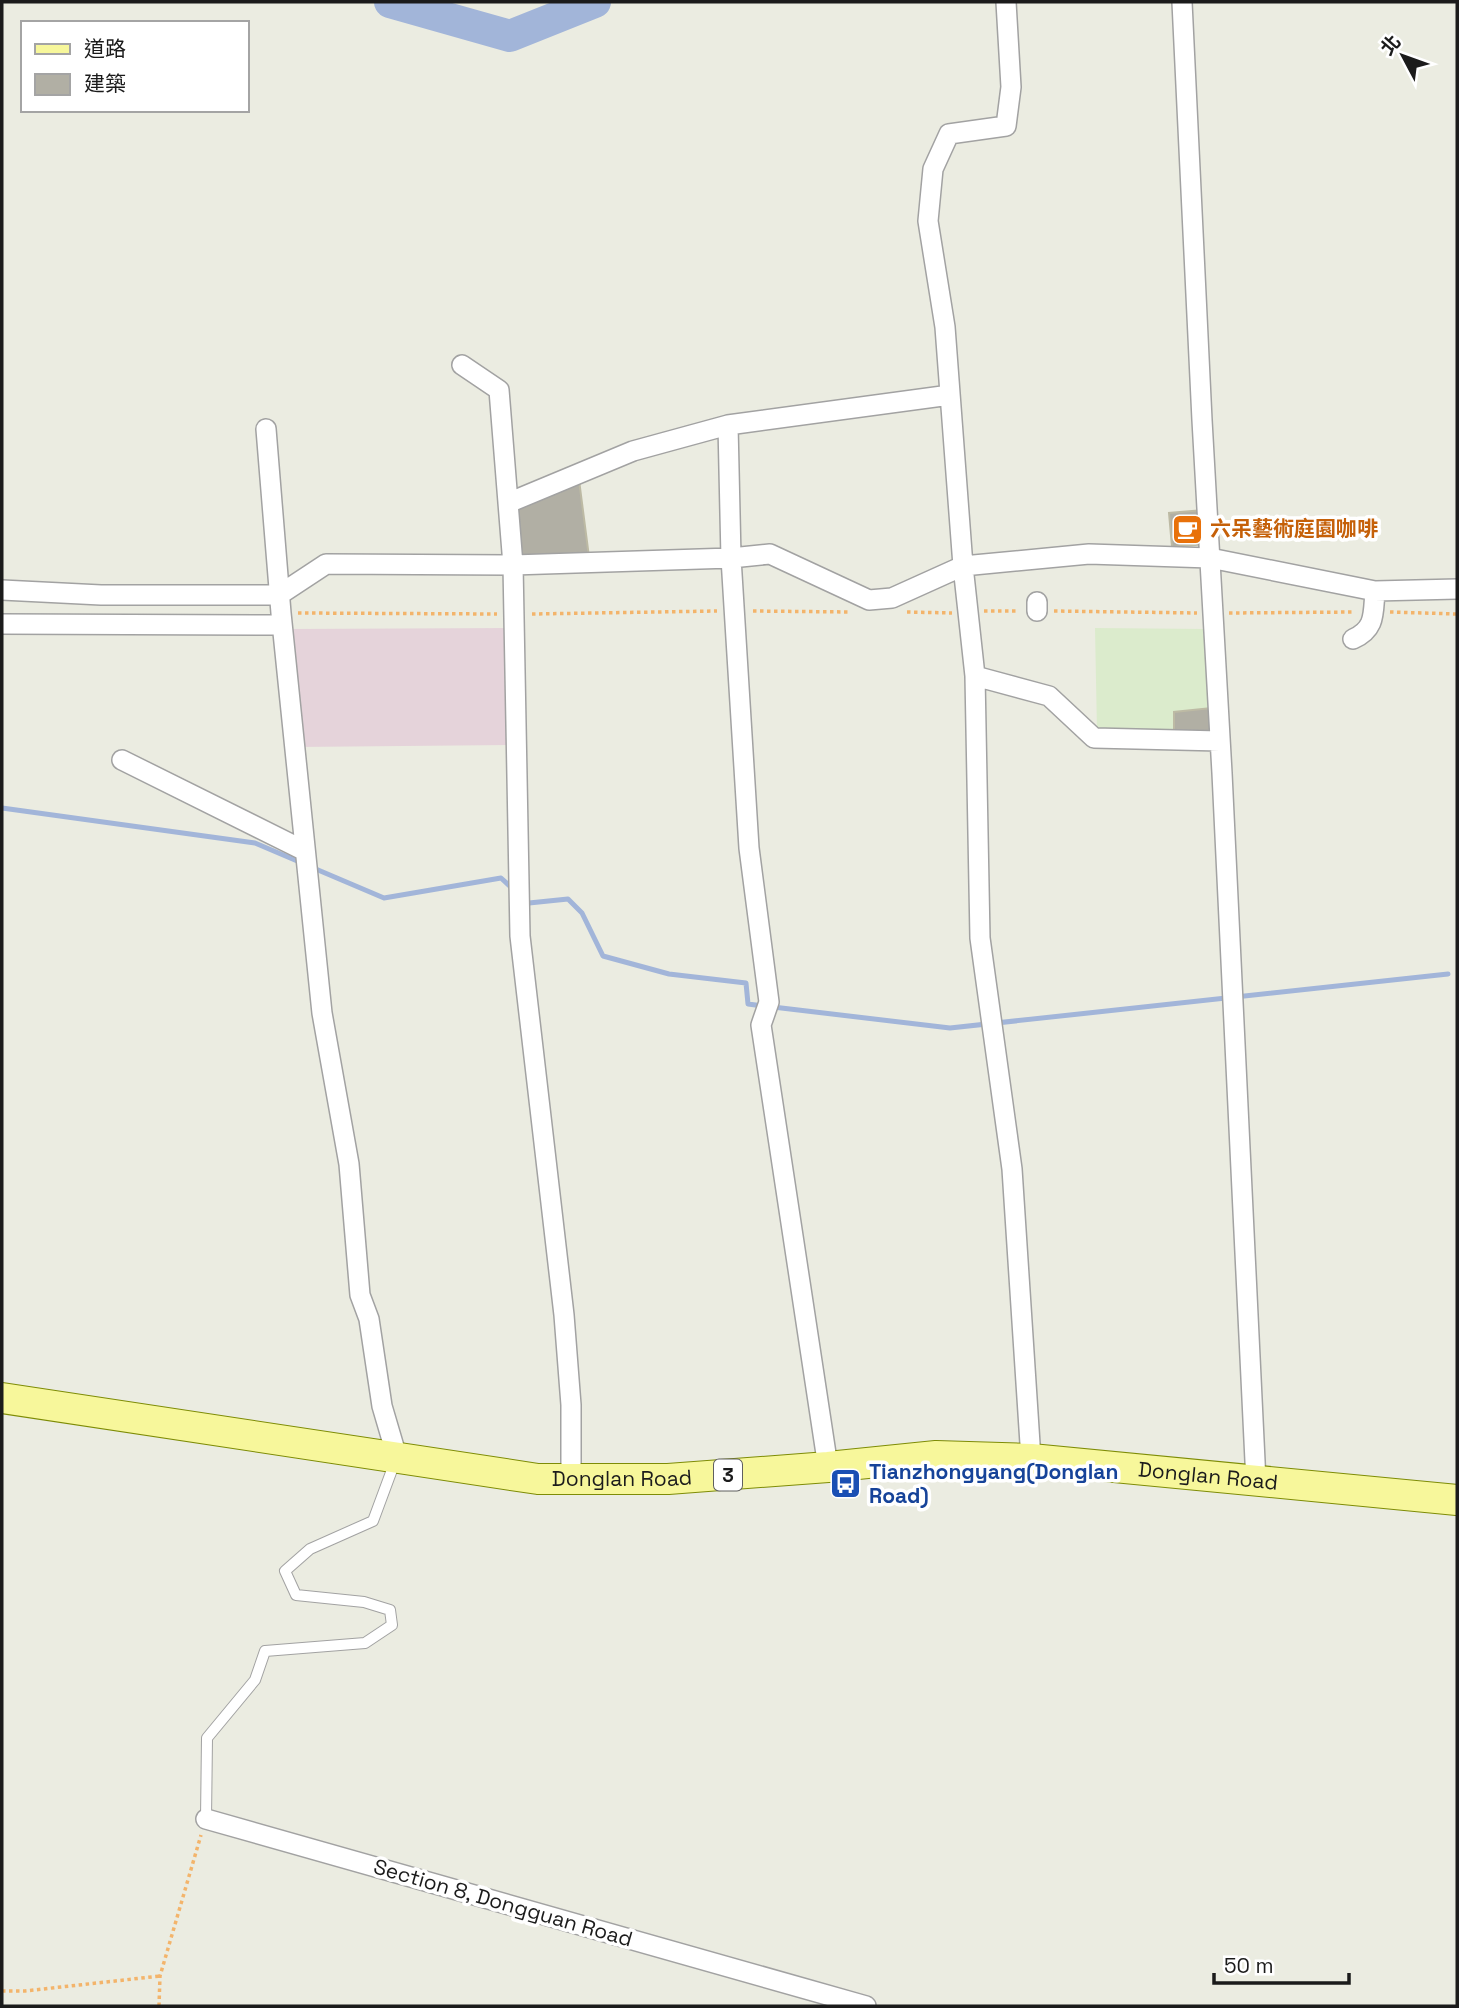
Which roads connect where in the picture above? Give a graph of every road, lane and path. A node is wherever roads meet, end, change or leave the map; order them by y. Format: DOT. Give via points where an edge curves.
graph roads {
  1 [pos="1006,2"];
  2 [pos="1182,2"];
  3 [pos="462,365"];
  4 [pos="950,395"];
  5 [pos="728,425"];
  6 [pos="266,429"];
  7 [pos="508,503"];
  8 [pos="731,558"];
  9 [pos="1210,558"];
  10 [pos="513,565"];
  11 [pos="963,566"];
  12 [pos="1457,589"];
  13 [pos="2,590"];
  14 [pos="1375,591"];
  15 [pos="281,611"];
  16 [pos="734,611"];
  17 [pos="857,612"];
  18 [pos="898,612"];
  19 [pos="952,613"];
  20 [pos="515,614"];
  21 [pos="2,624"];
  22 [pos="1353,639"];
  23 [pos="975,676"];
  24 [pos="1220,741"];
  25 [pos="121,760"];
  26 [pos="305,851"];
  27 [pos="2,1398"];
  28 [pos="397,1457"];
  29 [pos="1031,1459"];
  30 [pos="828,1467"];
  31 [pos="571,1480"];
  32 [pos="1256,1482"];
  33 [pos="1457,1500"];
  34 [pos="206,1819"];
  35 [pos="160,1976"];
  36 [pos="800,1987"];
  37 [pos="2,1991"];
  38 [pos="159,2006"];
  39 [pos="846,2006"];
  40 [pos="866,2006"];
  1 -- 4 [label="street" via="1011,87 1006,126 949,134 933,169 928,221 945,327"];
  2 -- 9 [label="street"];
  3 -- 7 [label="street" via="499,390"];
  4 -- 5 [label="street"];
  4 -- 11 [label="street"];
  5 -- 7 [label="street" via="633,451"];
  5 -- 8 [label="street"];
  6 -- 15 [label="street"];
  7 -- 10 [label="street"];
  8 -- 10 [label="street"];
  8 -- 11 [label="street" via="770,554 869,600 891,598"];
  8 -- 16 [label="street"];
  9 -- 11 [label="street" via="1088,554"];
  9 -- 14 [label="street"];
  9 -- 24 [label="street"];
  10 -- 15 [label="street" via="326,564"];
  10 -- 20 [label="street"];
  11 -- 23 [label="street"];
  12 -- 14 [label="street"];
  13 -- 15 [label="street" via="101,603"];
  14 -- 22 [label="street" via="1371,625"];
  15 -- 20 [label="path"];
  15 -- 21 [label="street"];
  15 -- 26 [label="street"];
  16 -- 17 [label="path"];
  16 -- 20 [label="path"];
  16 -- 30 [label="street" via="749,848 769,1002 761,1025"];
  18 -- 19 [label="path"];
  20 -- 31 [label="street" via="520,936 564,1315"];
  23 -- 24 [label="street" via="1049,695 1094,738"];
  23 -- 29 [label="street" via="980,938 1012,1168"];
  24 -- 32 [label="street"];
  25 -- 26 [label="street"];
  26 -- 28 [label="street" via="322,1013 349,1164 360,1295"];
  27 -- 28 [label="main road, Donglan Road / 3"];
  28 -- 31 [label="main road, Donglan Road / 3"];
  28 -- 34 [label="lane" via="373,1521 310,1549 285,1571 296,1595 364,1602 390,1610 393,1625 365,1643 265,1651 256,1680 207,1738"];
  29 -- 30 [label="main road, Donglan Road / 3" via="936,1455"];
  29 -- 32 [label="main road, Donglan Road / 3"];
  30 -- 31 [label="main road, Donglan Road / 3" via="668,1479"];
  32 -- 33 [label="main road, Donglan Road / 3"];
  34 -- 35 [label="path"];
  34 -- 36 [label="street, Section 8, Dongguan Road"];
  35 -- 37 [label="path"];
  35 -- 38 [label="path"];
  36 -- 39 [label="street, Section 8, Dongguan Road"];
  36 -- 40 [label="street, Section 8, Dongguan Road"];
}
